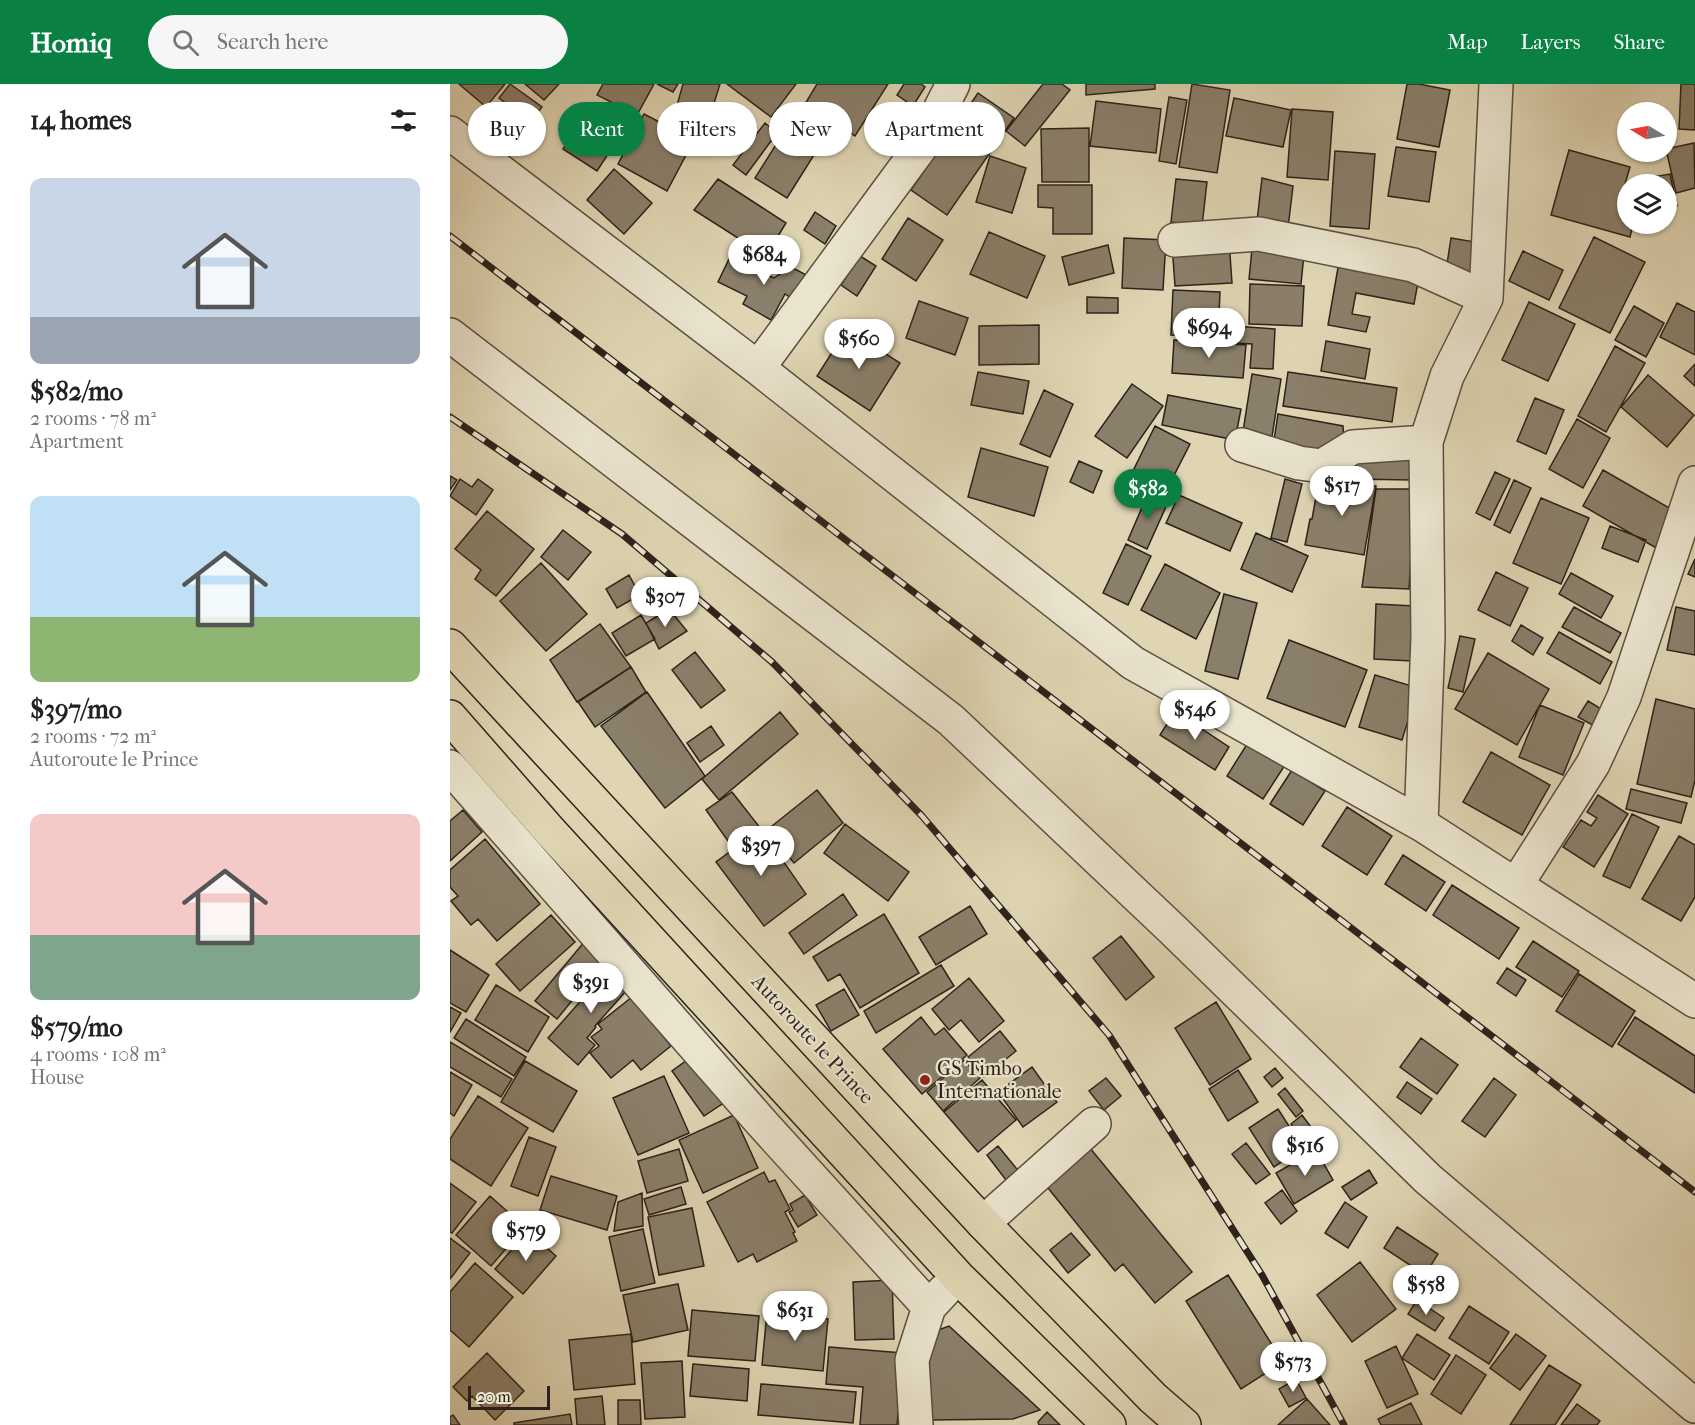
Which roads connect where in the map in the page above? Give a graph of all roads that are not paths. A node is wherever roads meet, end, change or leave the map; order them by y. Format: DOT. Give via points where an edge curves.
graph roads {
  1 [pos="953,84"];
  2 [pos="1496,84"];
  3 [pos="450,133"];
  4 [pos="1175,240"];
  5 [pos="1486,298"];
  6 [pos="450,336"];
  7 [pos="758,368"];
  8 [pos="1426,442"];
  9 [pos="1242,445"];
  10 [pos="1695,483"];
  11 [pos="450,646"];
  12 [pos="450,717"];
  13 [pos="452,774"];
  14 [pos="1421,824"];
  15 [pos="1516,885"];
  16 [pos="1695,1001"];
  17 [pos="1094,1124"];
  18 [pos="983,1223"];
  19 [pos="958,1276"];
  20 [pos="929,1307"];
  21 [pos="1695,1406"];
  22 [pos="916,1425"];
  23 [pos="1109,1425"];
  24 [pos="1184,1425"];
  1 -- 7 [label="street" via="922,145"];
  2 -- 5 [label="street"];
  3 -- 7 [label="street"];
  4 -- 5 [label="street" via="1259,234 1413,265"];
  5 -- 8 [label="street" via="1447,376"];
  6 -- 21 [label="street" via="951,720 1172,928 1428,1179"];
  7 -- 14 [label="street" via="1133,663"];
  8 -- 9 [label="street" via="1353,447 1322,466"];
  8 -- 14 [label="street" via="1428,637"];
  10 -- 15 [label="street" via="1624,697 1593,764"];
  11 -- 18 [label="main road, Autoroute le Prince"];
  12 -- 19 [label="main road"];
  13 -- 20 [label="street"];
  14 -- 15 [label="street"];
  15 -- 16 [label="street"];
  17 -- 18 [label="street"];
  18 -- 24 [label="main road, Autoroute le Prince"];
  19 -- 20 [label="street"];
  19 -- 23 [label="main road"];
  20 -- 22 [label="street" via="912,1360"];
}
